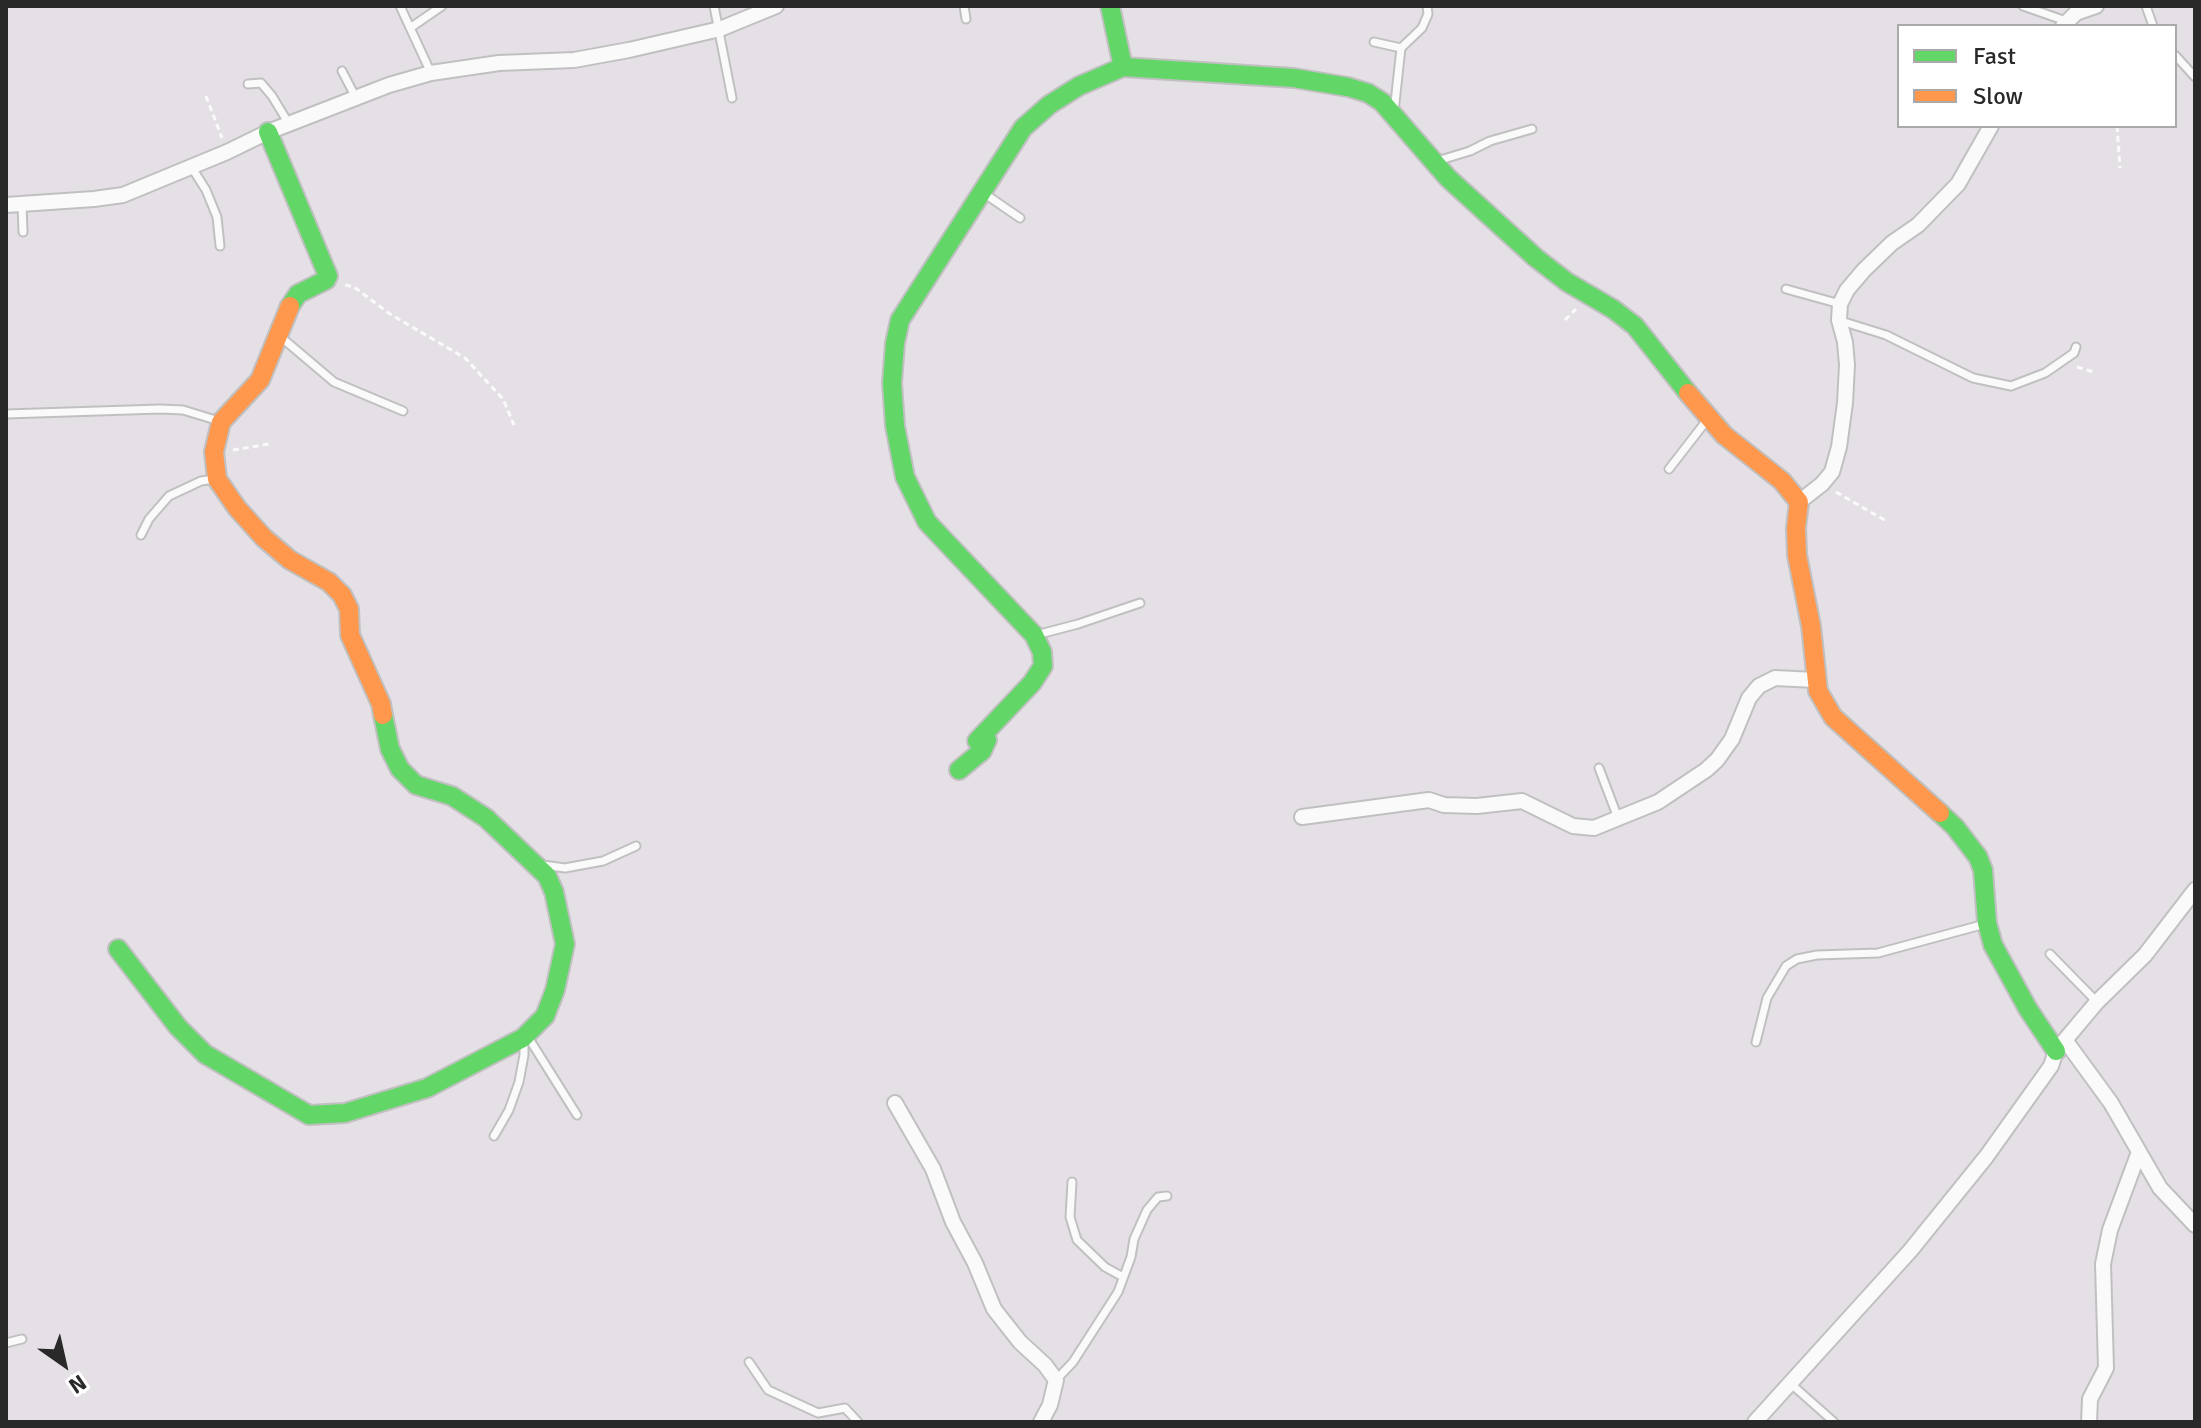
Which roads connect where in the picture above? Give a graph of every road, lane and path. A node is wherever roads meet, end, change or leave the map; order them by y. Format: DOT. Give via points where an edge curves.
graph roads {
  1 [pos="400,6"];
  2 [pos="442,6"];
  3 [pos="714,6"];
  4 [pos="776,6"];
  5 [pos="964,6"];
  6 [pos="1110,6"];
  7 [pos="1427,6"];
  8 [pos="2023,6"];
  9 [pos="2096,6"];
  10 [pos="966,19"];
  11 [pos="2066,24"];
  12 [pos="410,28"];
  13 [pos="720,29"];
  14 [pos="1374,42"];
  15 [pos="1401,48"];
  16 [pos="2177,57"];
  17 [pos="1123,67"];
  18 [pos="342,71"];
  19 [pos="431,73"];
  20 [pos="2195,77"];
  21 [pos="248,84"];
  22 [pos="206,96"];
  23 [pos="356,98"];
  24 [pos="732,98"];
  25 [pos="1393,114"];
  26 [pos="289,124"];
  27 [pos="1990,128"];
  28 [pos="2117,128"];
  29 [pos="1532,129"];
  30 [pos="268,132"];
  31 [pos="227,152"];
  32 [pos="1435,162"];
  33 [pos="192,168"];
  34 [pos="2120,168"];
  35 [pos="983,193"];
  36 [pos="22,204"];
  37 [pos="6,205"];
  38 [pos="1020,218"];
  39 [pos="23,232"];
  40 [pos="220,246"];
  41 [pos="326,280"];
  42 [pos="1786,289"];
  43 [pos="1840,304"];
  44 [pos="1839,320"];
  45 [pos="277,334"];
  46 [pos="2076,347"];
  47 [pos="403,411"];
  48 [pos="6,414"];
  49 [pos="1709,418"];
  50 [pos="221,422"];
  51 [pos="514,425"];
  52 [pos="269,444"];
  53 [pos="214,452"];
  54 [pos="1669,469"];
  55 [pos="217,479"];
  56 [pos="1822,484"];
  57 [pos="1799,502"];
  58 [pos="1888,522"];
  59 [pos="141,535"];
  60 [pos="1140,603"];
  61 [pos="1034,635"];
  62 [pos="1815,680"];
  63 [pos="1599,768"];
  64 [pos="959,770"];
  65 [pos="1302,817"];
  66 [pos="1618,818"];
  67 [pos="636,846"];
  68 [pos="536,865"];
  69 [pos="2195,890"];
  70 [pos="1987,923"];
  71 [pos="118,949"];
  72 [pos="2050,954"];
  73 [pos="2097,1002"];
  74 [pos="525,1037"];
  75 [pos="1756,1042"];
  76 [pos="2061,1046"];
  77 [pos="895,1103"];
  78 [pos="577,1115"];
  79 [pos="494,1136"];
  80 [pos="2139,1152"];
  81 [pos="1072,1182"];
  82 [pos="1167,1196"];
  83 [pos="2195,1225"];
  84 [pos="1123,1277"];
  85 [pos="22,1339"];
  86 [pos="6,1343"];
  87 [pos="749,1362"];
  88 [pos="1056,1380"];
  89 [pos="1789,1382"];
  90 [pos="858,1422"];
  91 [pos="1041,1422"];
  92 [pos="1755,1422"];
  93 [pos="1834,1422"];
  94 [pos="2089,1422"];
  1 -- 12 [label="lane"];
  2 -- 12 [label="lane"];
  3 -- 13 [label="lane"];
  4 -- 13 [label="street"];
  5 -- 10 [label="lane"];
  6 -- 17 [label="street"];
  7 -- 15 [label="lane" via="1422,28"];
  8 -- 11 [label="lane"];
  9 -- 11 [label="street" via="2076,13"];
  12 -- 19 [label="lane"];
  13 -- 19 [label="street" via="574,60"];
  13 -- 24 [label="lane"];
  14 -- 15 [label="lane"];
  15 -- 25 [label="lane"];
  16 -- 20 [label="lane"];
  17 -- 25 [label="street" via="1335,85 1368,93"];
  17 -- 35 [label="street" via="1079,86 1031,120"];
  18 -- 23 [label="lane"];
  19 -- 23 [label="street"];
  21 -- 26 [label="lane" via="261,83"];
  22 -- 31 [label="path"];
  23 -- 26 [label="street"];
  25 -- 32 [label="street"];
  26 -- 30 [label="street"];
  27 -- 43 [label="street" via="1958,184 1864,270"];
  28 -- 34 [label="path"];
  29 -- 32 [label="lane"];
  30 -- 31 [label="street"];
  30 -- 41 [label="street"];
  31 -- 33 [label="street"];
  32 -- 49 [label="street" via="1536,258 1635,326"];
  33 -- 36 [label="street" via="123,195"];
  33 -- 40 [label="lane" via="217,217"];
  35 -- 38 [label="lane"];
  35 -- 61 [label="street" via="900,320 892,383 895,426 905,477 927,522"];
  36 -- 37 [label="street"];
  36 -- 39 [label="lane"];
  41 -- 45 [label="street" via="298,294"];
  41 -- 51 [label="path" via="354,287 465,358 503,399"];
  42 -- 43 [label="lane"];
  43 -- 44 [label="street"];
  44 -- 46 [label="lane" via="2002,386 2045,373"];
  44 -- 56 [label="street" via="1845,342 1845,403 1832,472"];
  45 -- 47 [label="lane" via="334,382"];
  45 -- 50 [label="street" via="260,380"];
  48 -- 50 [label="lane" via="160,409 196,412"];
  49 -- 54 [label="lane"];
  49 -- 57 [label="street"];
  50 -- 53 [label="street"];
  52 -- 53 [label="path"];
  53 -- 55 [label="street"];
  55 -- 59 [label="lane" via="169,496"];
  55 -- 68 [label="street" via="264,538 342,595 349,609 350,635 381,704 400,769 416,785 452,796 486,818"];
  56 -- 57 [label="street"];
  56 -- 58 [label="path"];
  57 -- 62 [label="street" via="1797,555"];
  60 -- 61 [label="lane"];
  61 -- 64 [label="street" via="1043,666 977,741 987,740 982,751"];
  62 -- 66 [label="street" via="1775,678 1759,686 1717,760 1658,802"];
  62 -- 70 [label="street" via="1833,717 1970,845 1983,870"];
  63 -- 66 [label="lane"];
  65 -- 66 [label="street" via="1429,800 1477,806 1522,801 1582,828"];
  67 -- 68 [label="lane" via="603,861 565,868"];
  68 -- 74 [label="street" via="554,892 565,944 545,1016"];
  69 -- 73 [label="street" via="2145,955"];
  70 -- 75 [label="lane" via="1878,953 1797,959 1786,966 1767,998"];
  70 -- 76 [label="street" via="1993,945 2028,1009"];
  71 -- 74 [label="street" via="205,1054 309,1115 345,1113 427,1088"];
  72 -- 73 [label="lane"];
  73 -- 76 [label="street"];
  74 -- 78 [label="lane"];
  74 -- 79 [label="lane" via="519,1082"];
  76 -- 80 [label="street" via="2111,1103"];
  76 -- 89 [label="street" via="1986,1157 1910,1251"];
  77 -- 88 [label="street" via="933,1169 994,1309"];
  80 -- 83 [label="street" via="2170,1201"];
  80 -- 94 [label="street" via="2103,1264 2106,1368 2090,1399"];
  81 -- 84 [label="lane" via="1070,1217 1077,1240"];
  82 -- 84 [label="lane" via="1158,1197 1147,1210"];
  84 -- 88 [label="lane" via="1108,1311"];
  85 -- 86 [label="lane"];
  87 -- 90 [label="lane" via="768,1390 818,1413 845,1408"];
  88 -- 91 [label="street"];
  89 -- 92 [label="street"];
  89 -- 93 [label="lane"];
}
